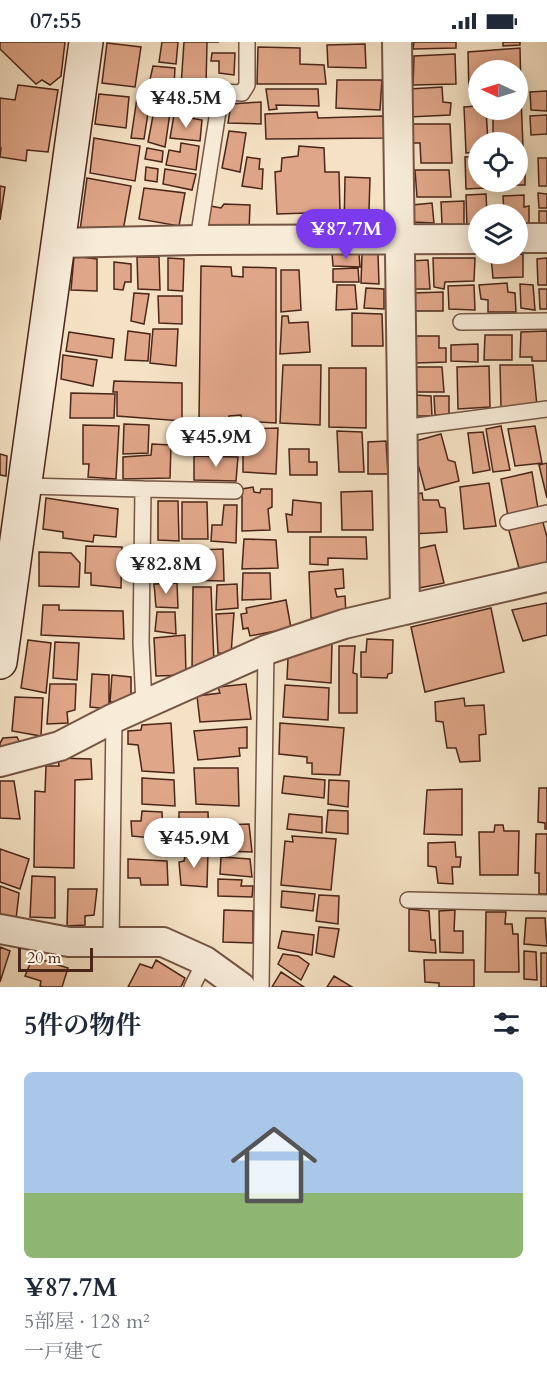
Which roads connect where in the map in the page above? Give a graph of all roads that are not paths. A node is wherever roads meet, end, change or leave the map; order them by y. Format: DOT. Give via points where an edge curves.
graph roads {
  1 [pos="86,42"];
  2 [pos="247,42"];
  3 [pos="397,42"];
  4 [pos="528,238"];
  5 [pos="547,238"];
  6 [pos="468,239"];
  7 [pos="198,240"];
  8 [pos="400,240"];
  9 [pos="57,243"];
  10 [pos="547,321"];
  11 [pos="461,322"];
  12 [pos="547,409"];
  13 [pos="402,428"];
  14 [pos="26,486"];
  15 [pos="143,489"];
  16 [pos="235,491"];
  17 [pos="547,513"];
  18 [pos="508,522"];
  19 [pos="547,577"];
  20 [pos="405,610"];
  21 [pos="266,650"];
  22 [pos="0,662"];
  23 [pos="144,704"];
  24 [pos="114,718"];
  25 [pos="0,762"];
  26 [pos="408,900"];
  27 [pos="547,903"];
  28 [pos="0,929"];
  29 [pos="111,943"];
  30 [pos="205,962"];
  31 [pos="192,987"];
  32 [pos="241,987"];
  33 [pos="261,987"];
  1 -- 9 [label="street"];
  2 -- 7 [label="lane" via="248,85 242,93 221,93"];
  3 -- 8 [label="street"];
  4 -- 5 [label="street"];
  6 -- 8 [label="street"];
  7 -- 8 [label="street"];
  7 -- 9 [label="street"];
  8 -- 13 [label="street"];
  9 -- 14 [label="street"];
  10 -- 11 [label="lane"];
  12 -- 13 [label="lane"];
  13 -- 20 [label="street"];
  14 -- 15 [label="lane"];
  14 -- 22 [label="street"];
  15 -- 16 [label="lane"];
  15 -- 23 [label="lane"];
  17 -- 18 [label="lane"];
  19 -- 20 [label="street"];
  20 -- 21 [label="street" via="344,624"];
  21 -- 23 [label="street"];
  21 -- 33 [label="lane"];
  23 -- 24 [label="street"];
  24 -- 25 [label="street" via="60,746"];
  24 -- 29 [label="lane"];
  26 -- 27 [label="lane"];
  28 -- 29 [label="street" via="69,942"];
  29 -- 30 [label="street" via="163,942"];
  30 -- 31 [label="lane"];
  30 -- 32 [label="street"];
}
